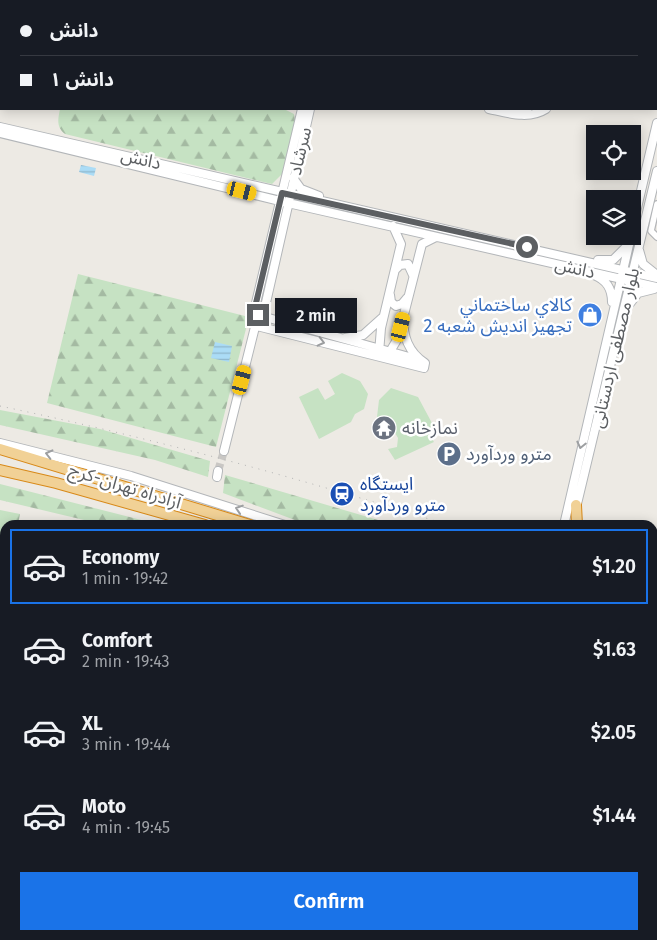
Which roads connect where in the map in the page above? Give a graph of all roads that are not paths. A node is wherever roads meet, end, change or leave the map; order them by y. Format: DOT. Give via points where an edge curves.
graph roads {
  1 [pos="302,110"];
  2 [pos="310,110"];
  3 [pos="496,110"];
  4 [pos="544,110"];
  5 [pos="657,123"];
  6 [pos="0,127"];
  7 [pos="0,133"];
  8 [pos="657,171"];
  9 [pos="293,178"];
  10 [pos="641,193"];
  11 [pos="285,198"];
  12 [pos="332,202"];
  13 [pos="657,204"];
  14 [pos="393,226"];
  15 [pos="643,230"];
  16 [pos="438,237"];
  17 [pos="657,237"];
  18 [pos="626,245"];
  19 [pos="629,245"];
  20 [pos="639,248"];
  21 [pos="579,259"];
  22 [pos="578,268"];
  23 [pos="395,270"];
  24 [pos="622,274"];
  25 [pos="413,275"];
  26 [pos="632,277"];
  27 [pos="657,277"];
  28 [pos="657,288"];
  29 [pos="390,293"];
  30 [pos="408,298"];
  31 [pos="386,312"];
  32 [pos="612,313"];
  33 [pos="624,314"];
  34 [pos="258,315"];
  35 [pos="403,316"];
  36 [pos="256,326"];
  37 [pos="342,339"];
  38 [pos="390,351"];
  39 [pos="382,355"];
  40 [pos="420,360"];
  41 [pos="0,442"];
  42 [pos="0,449"];
  43 [pos="224,451"];
  44 [pos="0,470"];
  45 [pos="576,505"];
  46 [pos="188,520"];
  47 [pos="234,520"];
  48 [pos="269,520"];
  49 [pos="567,520"];
  50 [pos="568,520"];
  51 [pos="577,520"];
  1 -- 11 [label="street, سرشاد"];
  2 -- 9 [label="street, سرشاد"];
  3 -- 4 [label="street" via="524,115"];
  5 -- 10 [label="street"];
  6 -- 11 [label="street, دانش"];
  7 -- 11 [label="street, دانش"];
  8 -- 15 [label="street, بلوار مصطفی اردستانی"];
  9 -- 11 [label="street, سرشاد"];
  9 -- 12 [label="street" via="301,189"];
  11 -- 12 [label="street, دانش"];
  11 -- 14 [label="street, دانش"];
  11 -- 34 [label="street" via="265,307"];
  12 -- 21 [label="street, دانش"];
  13 -- 17 [label="street" via="651,231"];
  14 -- 16 [label="street, دانش"];
  14 -- 23 [label="street" via="401,244"];
  15 -- 20 [label="street, بلوار مصطفی اردستانی"];
  16 -- 22 [label="street, دانش"];
  16 -- 25 [label="street" via="422,244"];
  18 -- 21 [label="street" via="613,260"];
  19 -- 24 [label="street, بلوار مصطفی اردستانی"];
  20 -- 26 [label="street, بلوار مصطفی اردستانی"];
  20 -- 27 [label="street" via="643,264"];
  21 -- 24 [label="street, دانش"];
  22 -- 24 [label="street, دانش"];
  22 -- 32 [label="street" via="606,282 612,292"];
  23 -- 25 [label="street" via="408,264"];
  23 -- 29 [label="street"];
  24 -- 26 [label="street, دانش"];
  24 -- 32 [label="street, بلوار مصطفی اردستانی"];
  25 -- 30 [label="street"];
  26 -- 27 [label="street, دانش"];
  26 -- 28 [label="street, دانش"];
  26 -- 33 [label="street, بلوار مصطفی اردستانی"];
  28 -- 33 [label="street" via="638,293"];
  29 -- 30 [label="street" via="391,302 396,306"];
  29 -- 31 [label="street"];
  30 -- 35 [label="street"];
  31 -- 37 [label="street" via="363,335"];
  31 -- 39 [label="street" via="380,334"];
  32 -- 49 [label="street, بلوار مصطفی اردستانی, one-way"];
  33 -- 45 [label="street, بلوار مصطفی اردستانی"];
  34 -- 36 [label="street"];
  34 -- 37 [label="street"];
  35 -- 38 [label="street" via="398,338"];
  35 -- 40 [label="street" via="403,329 410,349"];
  36 -- 39 [label="street, one-way"];
  36 -- 43 [label="street"];
  37 -- 39 [label="street"];
  38 -- 39 [label="street"];
  38 -- 40 [label="street"];
  39 -- 40 [label="street" via="424,368 425,363"];
  48 -- 41 [label="street, one-way" via="131,476"];
  42 -- 47 [label="highway, آزادراه تهران-کرج"];
  44 -- 46 [label="highway"];
  45 -- 50 [label="street, بلوار مصطفی اردستانی"];
  45 -- 51 [label="highway"];
}
